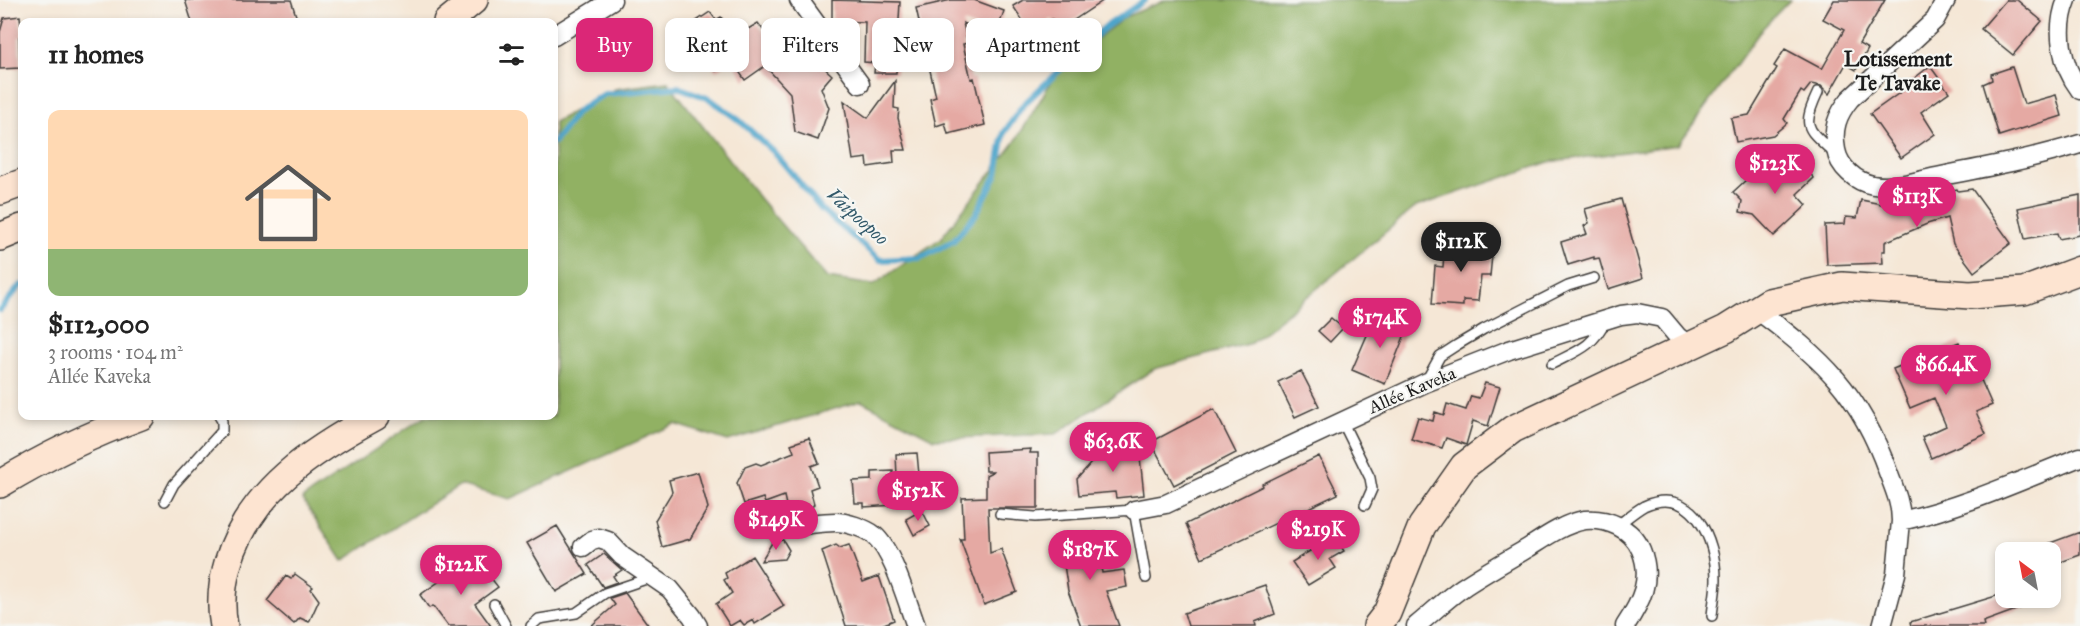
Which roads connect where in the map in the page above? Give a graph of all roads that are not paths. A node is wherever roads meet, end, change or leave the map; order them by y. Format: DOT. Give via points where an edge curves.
graph roads {
  1 [pos="474,0"];
  2 [pos="612,0"];
  3 [pos="799,0"];
  4 [pos="1946,0"];
  5 [pos="2067,0"];
  6 [pos="452,18"];
  7 [pos="558,34"];
  8 [pos="860,84"];
  9 [pos="2080,90"];
  10 [pos="1818,92"];
  11 [pos="2080,144"];
  12 [pos="1837,156"];
  13 [pos="18,184"];
  14 [pos="0,191"];
  15 [pos="18,230"];
  16 [pos="0,237"];
  17 [pos="2080,270"];
  18 [pos="1594,278"];
  19 [pos="1756,309"];
  20 [pos="1606,319"];
  21 [pos="1690,346"];
  22 [pos="1552,364"];
  23 [pos="1425,383"];
  24 [pos="131,420"];
  25 [pos="221,420"];
  26 [pos="369,420"];
  27 [pos="1342,421"];
  28 [pos="2080,457"];
  29 [pos="0,484"];
  30 [pos="165,501"];
  31 [pos="1365,505"];
  32 [pos="1134,510"];
  33 [pos="1000,514"];
  34 [pos="1901,520"];
  35 [pos="776,524"];
  36 [pos="1618,525"];
  37 [pos="583,547"];
  38 [pos="652,577"];
  39 [pos="1146,578"];
  40 [pos="494,604"];
  41 [pos="1712,616"];
  42 [pos="224,626"];
  43 [pos="506,626"];
  44 [pos="531,626"];
  45 [pos="698,626"];
  46 [pos="916,626"];
  47 [pos="1377,626"];
  48 [pos="1416,626"];
  49 [pos="1625,626"];
  50 [pos="1882,626"];
  1 -- 6 [label="main road"];
  2 -- 7 [label="street"];
  3 -- 8 [label="street"];
  4 -- 12 [label="street" via="1935,20 1840,111 1835,124"];
  5 -- 9 [label="street" via="2060,34 2063,55"];
  10 -- 12 [label="lane" via="1807,118 1809,128"];
  11 -- 12 [label="street" via="1891,186 1856,179"];
  13 -- 14 [label="main road"];
  15 -- 16 [label="main road"];
  17 -- 19 [label="main road" via="2024,291 1970,295 1842,286 1769,302"];
  18 -- 23 [label="lane" via="1568,286 1457,345 1440,356"];
  19 -- 21 [label="main road"];
  19 -- 34 [label="street" via="1821,362 1850,395 1880,448 1901,509"];
  20 -- 21 [label="street, Allée Kaveka" via="1637,313 1662,318"];
  20 -- 22 [label="lane" via="1598,336 1587,346"];
  20 -- 23 [label="street, Allée Kaveka" via="1509,350"];
  21 -- 47 [label="main road" via="1514,429 1464,466 1422,525 1387,613"];
  23 -- 27 [label="street, Allée Kaveka"];
  24 -- 29 [label="main road" via="81,440"];
  25 -- 30 [label="lane" via="222,430 174,484"];
  26 -- 42 [label="main road" via="306,459 275,485 254,510 225,572"];
  27 -- 31 [label="lane" via="1370,478 1372,489"];
  27 -- 32 [label="street, Allée Kaveka" via="1166,504"];
  28 -- 34 [label="street" via="1959,504"];
  32 -- 33 [label="lane, Allée Kaveka" via="1035,518"];
  32 -- 39 [label="lane"];
  34 -- 50 [label="street" via="1896,574"];
  35 -- 46 [label="street" via="789,527 836,522 872,533 891,563"];
  36 -- 41 [label="lane" via="1645,506 1669,501 1689,508 1704,526 1712,548 1716,579"];
  36 -- 48 [label="street" via="1583,520 1553,532 1460,590"];
  36 -- 49 [label="street" via="1640,547 1645,561 1646,585 1640,604"];
  37 -- 38 [label="street" via="599,538 608,541"];
  38 -- 44 [label="lane" via="604,593 576,613 539,619"];
  38 -- 45 [label="street" via="670,589"];
  40 -- 43 [label="lane"];
}
